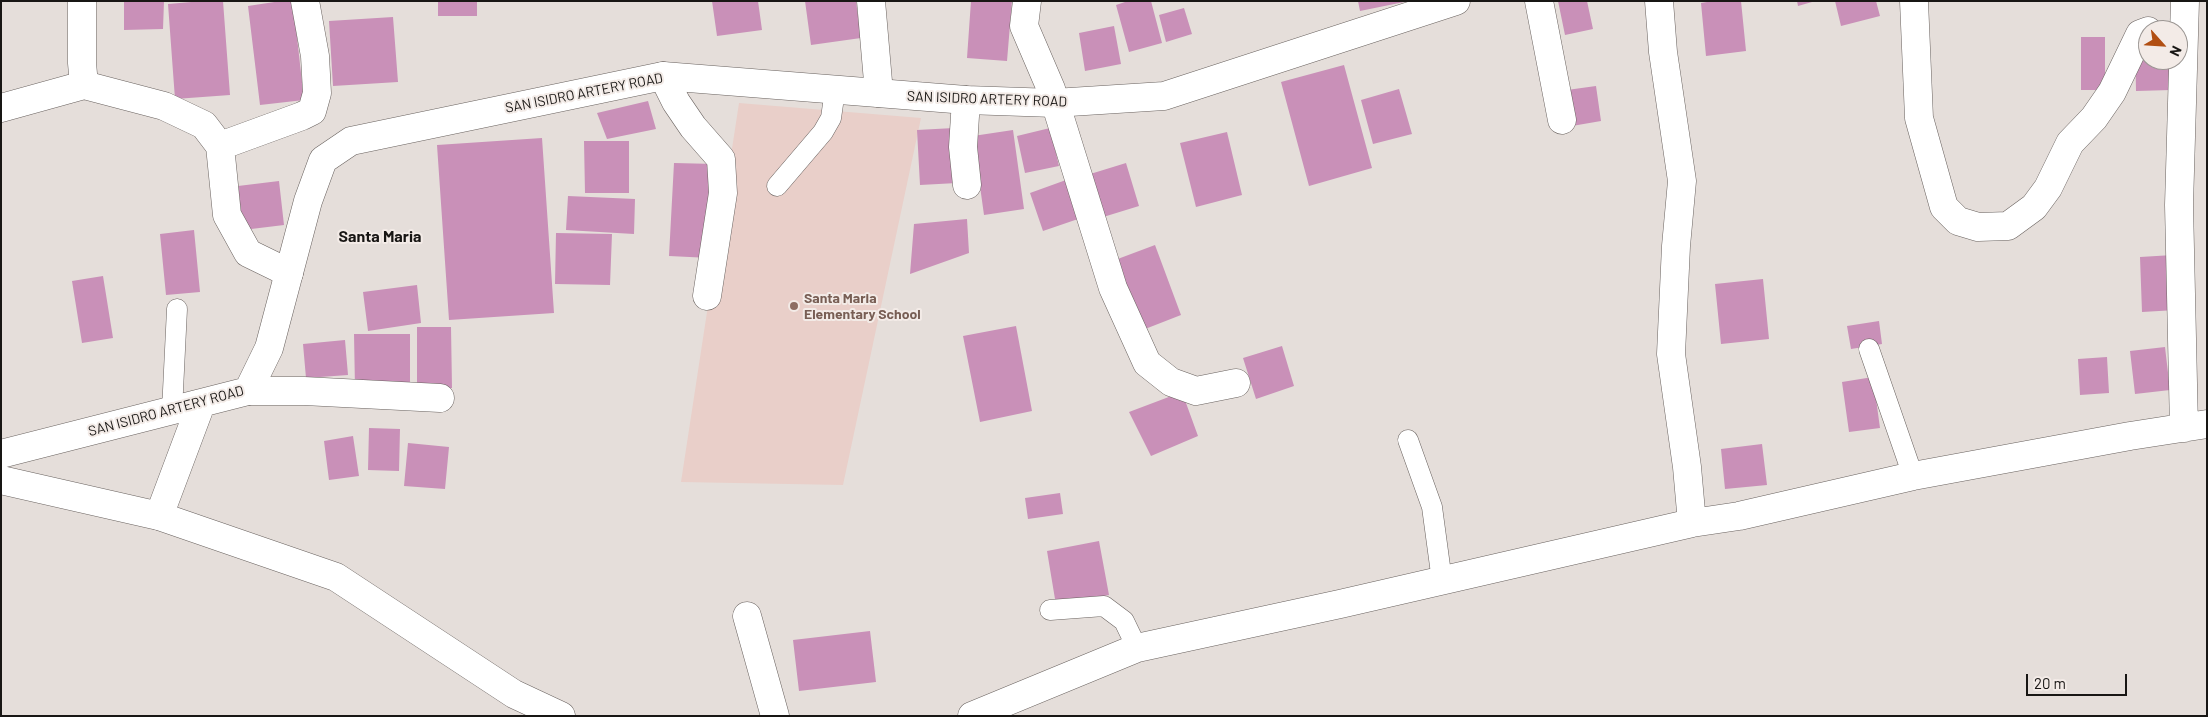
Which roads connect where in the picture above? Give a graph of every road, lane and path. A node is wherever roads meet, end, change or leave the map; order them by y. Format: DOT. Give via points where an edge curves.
graph roads {
  1 [pos="82,1"];
  2 [pos="305,1"];
  3 [pos="871,1"];
  4 [pos="1027,1"];
  5 [pos="1456,1"];
  6 [pos="1539,1"];
  7 [pos="1659,1"];
  8 [pos="1914,1"];
  9 [pos="2184,10"];
  10 [pos="2167,20"];
  11 [pos="2138,38"];
  12 [pos="663,76"];
  13 [pos="84,85"];
  14 [pos="835,90"];
  15 [pos="879,93"];
  16 [pos="966,100"];
  17 [pos="1054,104"];
  18 [pos="1,108"];
  19 [pos="1562,120"];
  20 [pos="220,146"];
  21 [pos="967,185"];
  22 [pos="776,186"];
  23 [pos="289,273"];
  24 [pos="707,296"];
  25 [pos="177,308"];
  26 [pos="1869,349"];
  27 [pos="1236,383"];
  28 [pos="248,391"];
  29 [pos="440,398"];
  30 [pos="202,404"];
  31 [pos="172,411"];
  32 [pos="2195,426"];
  33 [pos="1408,440"];
  34 [pos="1,454"];
  35 [pos="1913,476"];
  36 [pos="1,480"];
  37 [pos="159,516"];
  38 [pos="1692,523"];
  39 [pos="1442,581"];
  40 [pos="1050,610"];
  41 [pos="747,616"];
  42 [pos="1137,648"];
  43 [pos="514,694"];
  44 [pos="539,716"];
  45 [pos="560,716"];
  46 [pos="775,716"];
  47 [pos="972,716"];
  1 -- 13 [label="street"];
  2 -- 20 [label="street" via="315,56 316,93 312,111"];
  3 -- 15 [label="street"];
  4 -- 17 [label="street" via="1024,26 1045,73"];
  5 -- 17 [label="street, SAN ISIDRO ARTERY ROAD" via="1164,96"];
  6 -- 19 [label="street"];
  7 -- 38 [label="street" via="1682,181 1671,354"];
  8 -- 11 [label="street" via="1919,118 1944,207 1958,221 1978,227 2008,226 2034,207 2048,188 2070,143 2094,118 2112,92"];
  9 -- 10 [label="street"];
  9 -- 32 [label="street" via="2179,205"];
  12 -- 14 [label="street, SAN ISIDRO ARTERY ROAD"];
  12 -- 23 [label="street, SAN ISIDRO ARTERY ROAD" via="351,141 323,160 308,201"];
  12 -- 24 [label="street" via="693,127 721,159 723,192"];
  13 -- 18 [label="street"];
  13 -- 20 [label="street" via="164,106 204,125"];
  14 -- 15 [label="street, SAN ISIDRO ARTERY ROAD"];
  14 -- 22 [label="lane" via="831,118 823,132"];
  15 -- 16 [label="street, SAN ISIDRO ARTERY ROAD"];
  16 -- 17 [label="street, SAN ISIDRO ARTERY ROAD"];
  16 -- 21 [label="street" via="963,147"];
  17 -- 27 [label="street" via="1113,288 1147,363 1170,382 1196,391"];
  20 -- 23 [label="street" via="227,215 248,253"];
  23 -- 28 [label="street, SAN ISIDRO ARTERY ROAD" via="269,348"];
  25 -- 31 [label="lane"];
  26 -- 35 [label="lane"];
  28 -- 29 [label="street"];
  28 -- 30 [label="street, SAN ISIDRO ARTERY ROAD"];
  30 -- 31 [label="street, SAN ISIDRO ARTERY ROAD"];
  30 -- 37 [label="street"];
  31 -- 34 [label="street, SAN ISIDRO ARTERY ROAD"];
  32 -- 35 [label="street"];
  33 -- 39 [label="lane" via="1432,507"];
  35 -- 38 [label="street" via="1739,516"];
  36 -- 37 [label="street"];
  37 -- 43 [label="street" via="336,577"];
  38 -- 39 [label="street"];
  39 -- 42 [label="street"];
  40 -- 42 [label="lane" via="1104,606 1124,621"];
  41 -- 46 [label="street"];
  42 -- 47 [label="street"];
  43 -- 44 [label="street"];
  43 -- 45 [label="street"];
}
